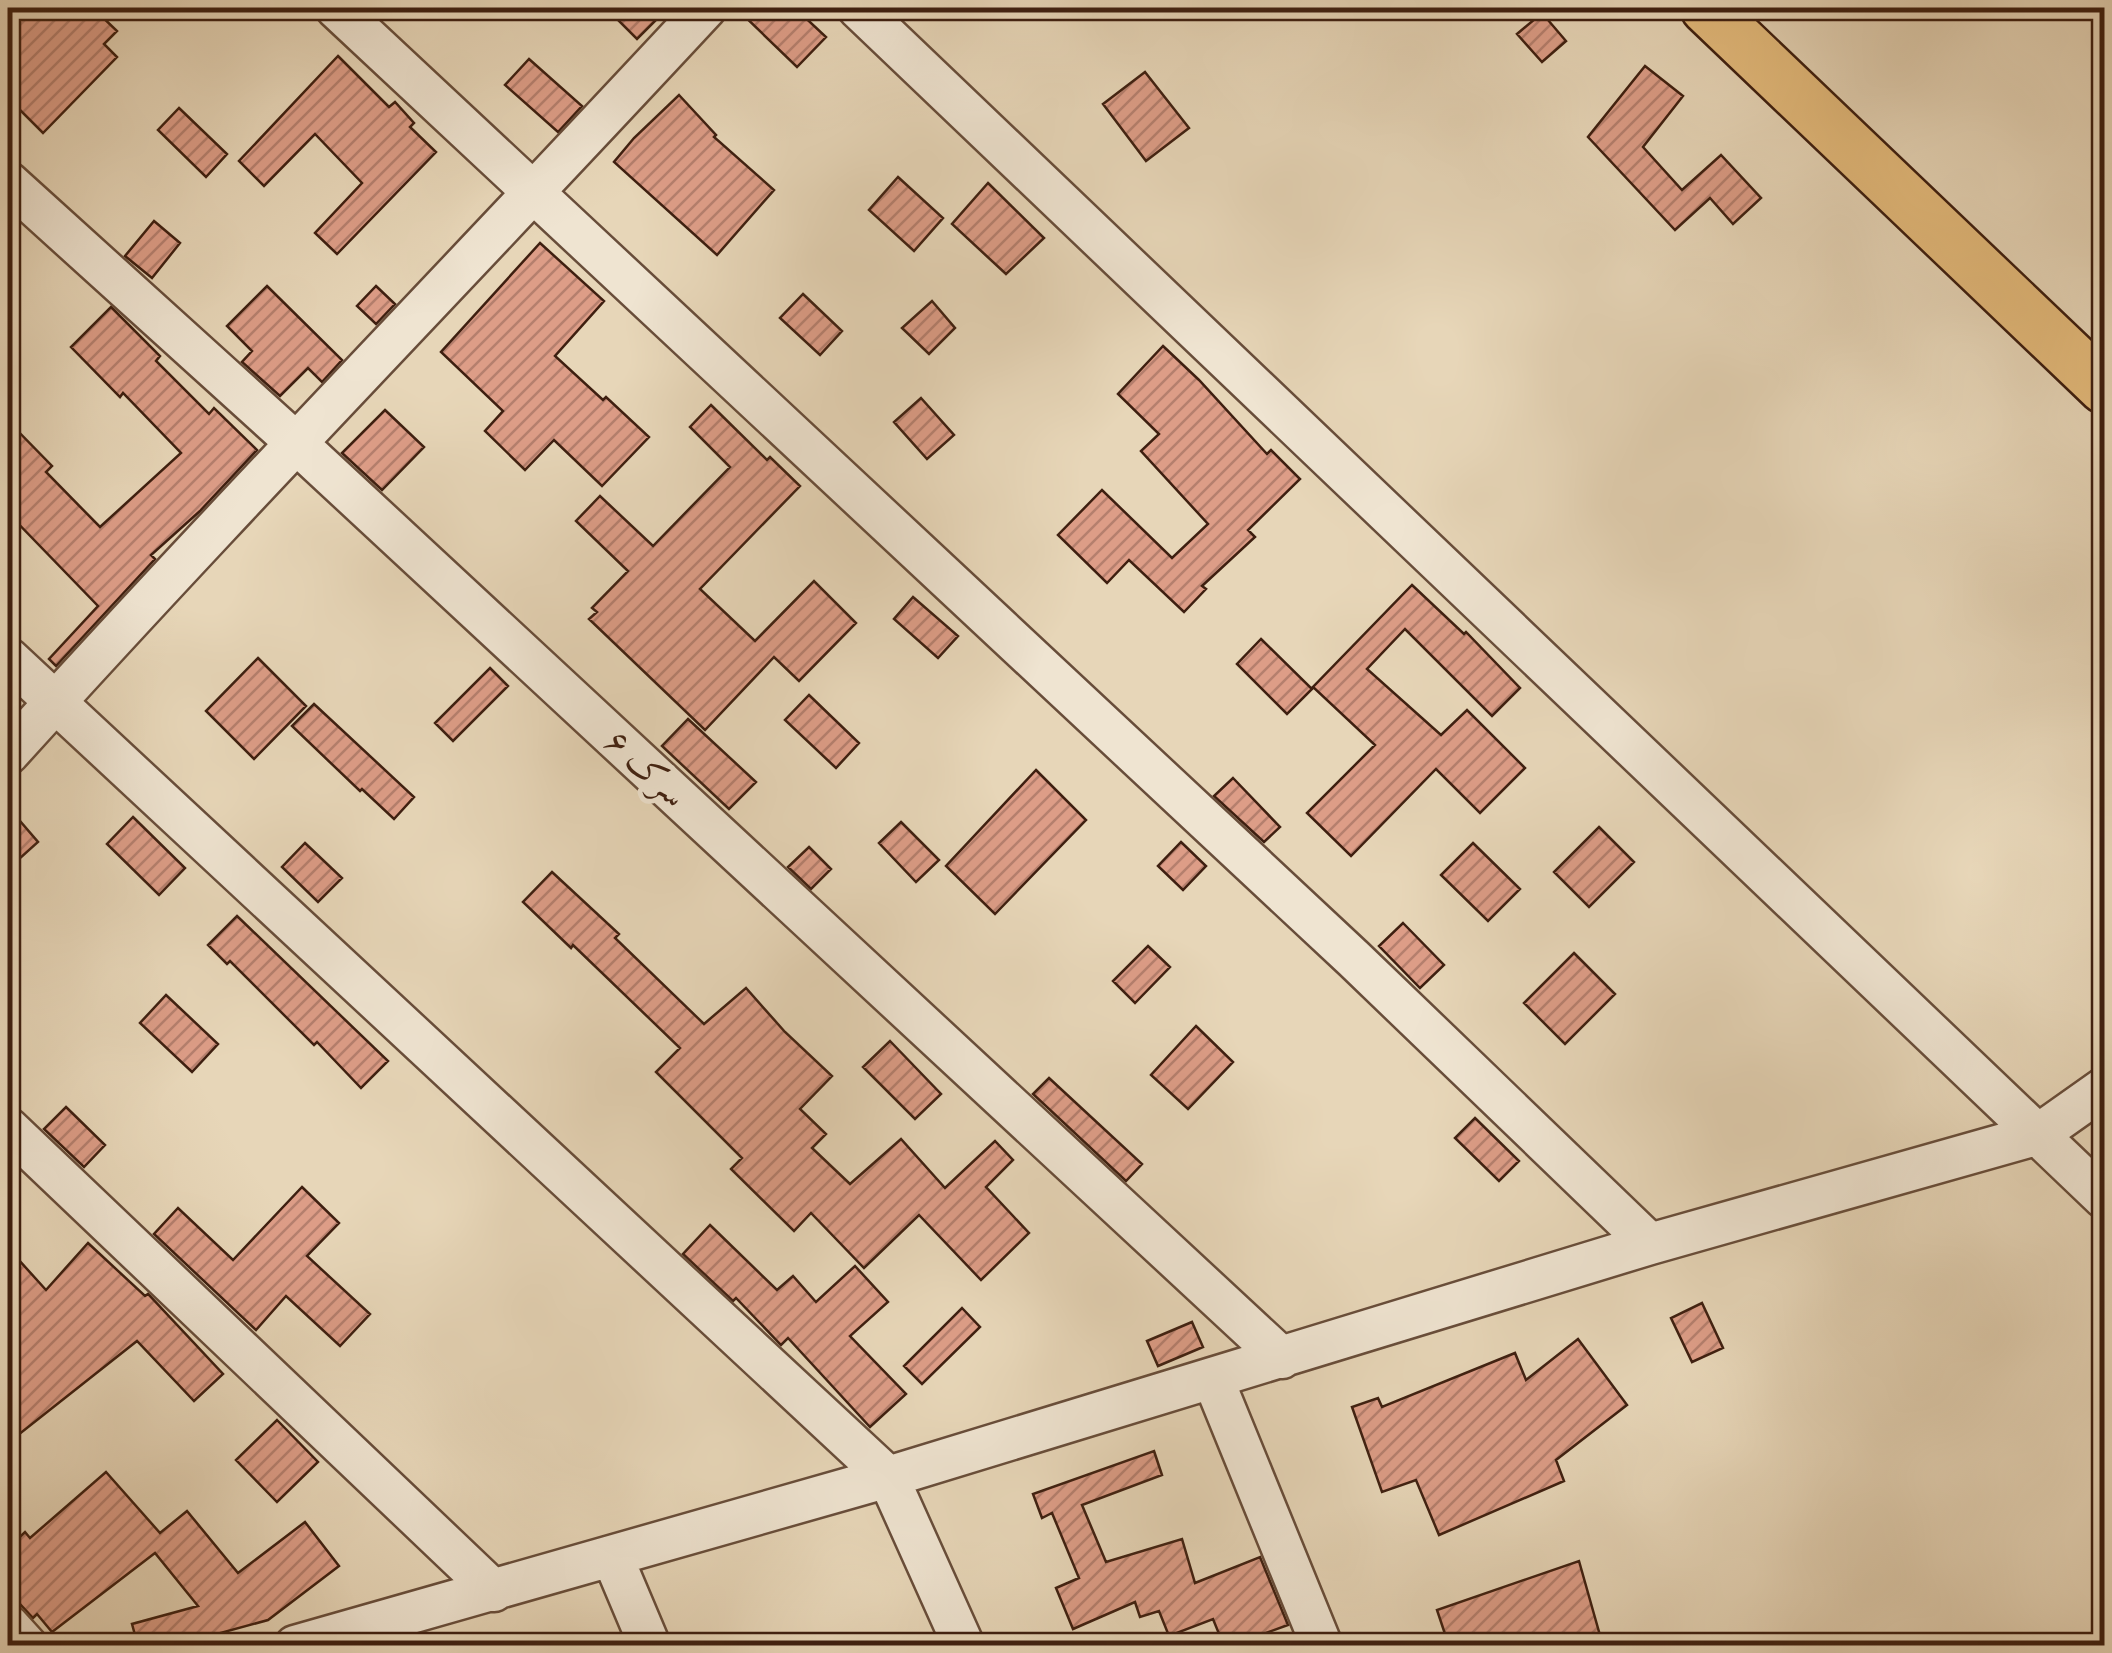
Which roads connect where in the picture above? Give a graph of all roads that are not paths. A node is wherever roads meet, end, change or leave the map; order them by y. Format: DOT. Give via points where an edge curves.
graph roads {
  1 [pos="336,8"];
  2 [pos="706,8"];
  3 [pos="858,8"];
  4 [pos="1706,8"];
  5 [pos="8,182"];
  6 [pos="536,191"];
  7 [pos="2096,366"];
  8 [pos="294,441"];
  9 [pos="8,658"];
  10 [pos="55,702"];
  11 [pos="8,754"];
  12 [pos="2104,1088"];
  13 [pos="8,1128"];
  14 [pos="2038,1134"];
  15 [pos="2104,1198"];
  16 [pos="1650,1244"];
  17 [pos="1282,1358"];
  18 [pos="1213,1379"];
  19 [pos="888,1477"];
  20 [pos="612,1556"];
  21 [pos="494,1590"];
  22 [pos="8,1625"];
  23 [pos="27,1646"];
  24 [pos="295,1646"];
  25 [pos="650,1646"];
  26 [pos="964,1646"];
  27 [pos="1322,1646"];
  1 -- 6 [label="street"];
  2 -- 6 [label="street"];
  3 -- 14 [label="street"];
  4 -- 7 [label="main road"];
  5 -- 8 [label="street, سرک ۶"];
  6 -- 8 [label="street"];
  6 -- 16 [label="street"];
  8 -- 10 [label="street"];
  8 -- 17 [label="street, سرک ۶"];
  9 -- 10 [label="street"];
  10 -- 11 [label="street"];
  10 -- 19 [label="street"];
  12 -- 14 [label="street"];
  13 -- 21 [label="street"];
  14 -- 15 [label="street"];
  14 -- 16 [label="street"];
  16 -- 17 [label="street"];
  17 -- 18 [label="street"];
  18 -- 19 [label="street"];
  18 -- 27 [label="street"];
  19 -- 20 [label="street"];
  19 -- 26 [label="street"];
  20 -- 21 [label="street"];
  20 -- 25 [label="street"];
  21 -- 24 [label="street"];
  22 -- 23 [label="street"];
}
